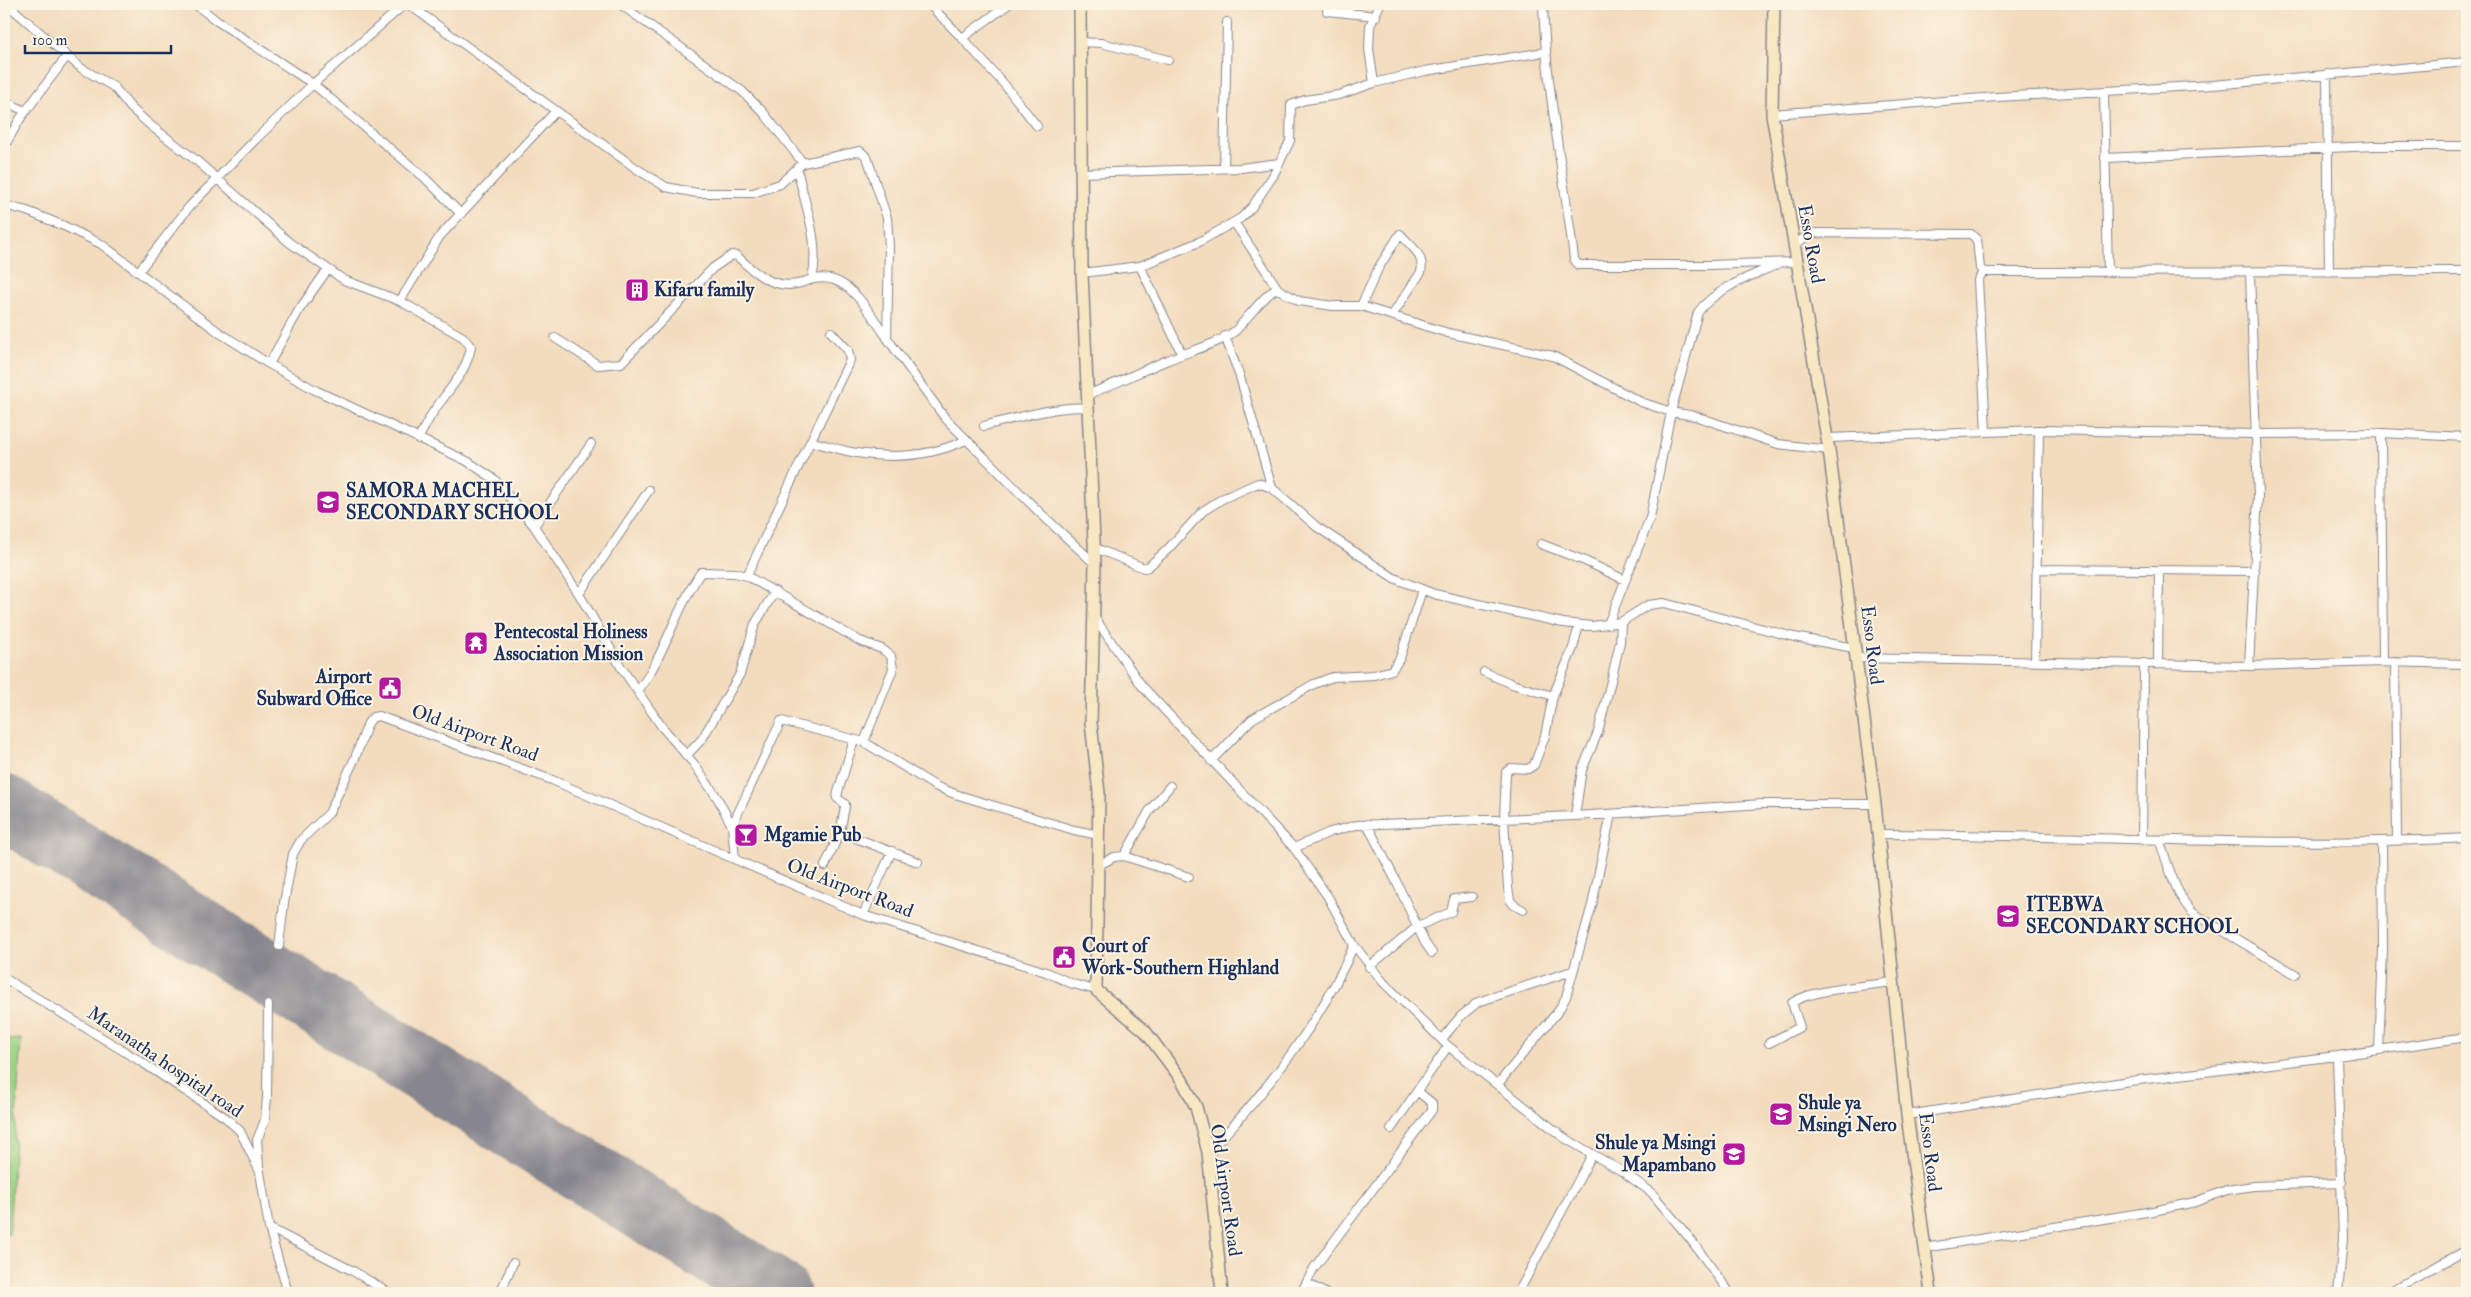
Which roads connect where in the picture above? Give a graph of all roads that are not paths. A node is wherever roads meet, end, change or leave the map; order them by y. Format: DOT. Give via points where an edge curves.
graph roads {
  1 [pos="7,4"];
  2 [pos="195,4"];
  3 [pos="406,4"];
  4 [pos="620,4"];
  5 [pos="929,4"];
  6 [pos="1009,4"];
  7 [pos="1080,4"];
  8 [pos="1380,4"];
  9 [pos="1543,4"];
  10 [pos="1774,4"];
  11 [pos="1327,11"];
  12 [pos="1376,16"];
  13 [pos="1227,22"];
  14 [pos="962,38"];
  15 [pos="1079,42"];
  16 [pos="1545,52"];
  17 [pos="67,56"];
  18 [pos="1168,60"];
  19 [pos="2467,62"];
  20 [pos="2327,74"];
  21 [pos="1374,83"];
  22 [pos="314,84"];
  23 [pos="2104,93"];
  24 [pos="4,101"];
  25 [pos="25,111"];
  26 [pos="556,111"];
  27 [pos="1772,114"];
  28 [pos="1037,126"];
  29 [pos="2467,146"];
  30 [pos="4,147"];
  31 [pos="2328,149"];
  32 [pos="2105,158"];
  33 [pos="1279,163"];
  34 [pos="800,165"];
  35 [pos="1224,168"];
  36 [pos="1081,174"];
  37 [pos="217,180"];
  38 [pos="4,204"];
  39 [pos="462,214"];
  40 [pos="1234,222"];
  41 [pos="1793,246"];
  42 [pos="1796,262"];
  43 [pos="1781,263"];
  44 [pos="1140,266"];
  45 [pos="328,269"];
  46 [pos="140,271"];
  47 [pos="1983,272"];
  48 [pos="2108,272"];
  49 [pos="2329,272"];
  50 [pos="2467,272"];
  51 [pos="1082,273"];
  52 [pos="2250,273"];
  53 [pos="812,278"];
  54 [pos="1278,289"];
  55 [pos="400,301"];
  56 [pos="1361,306"];
  57 [pos="1392,314"];
  58 [pos="831,332"];
  59 [pos="1225,336"];
  60 [pos="555,338"];
  61 [pos="887,338"];
  62 [pos="1182,354"];
  63 [pos="269,364"];
  64 [pos="1086,395"];
  65 [pos="1087,408"];
  66 [pos="1671,412"];
  67 [pos="984,426"];
  68 [pos="2039,430"];
  69 [pos="1986,431"];
  70 [pos="2381,433"];
  71 [pos="2256,434"];
  72 [pos="2467,437"];
  73 [pos="418,439"];
  74 [pos="966,440"];
  75 [pos="812,442"];
  76 [pos="591,444"];
  77 [pos="1829,444"];
  78 [pos="1272,488"];
  79 [pos="649,490"];
  80 [pos="534,526"];
  81 [pos="1541,544"];
  82 [pos="1093,547"];
  83 [pos="1094,564"];
  84 [pos="2036,569"];
  85 [pos="2159,571"];
  86 [pos="2255,572"];
  87 [pos="747,576"];
  88 [pos="1625,580"];
  89 [pos="1422,590"];
  90 [pos="775,591"];
  91 [pos="579,594"];
  92 [pos="1092,614"];
  93 [pos="1621,622"];
  94 [pos="1608,624"];
  95 [pos="1579,625"];
  96 [pos="1855,653"];
  97 [pos="2035,661"];
  98 [pos="2383,662"];
  99 [pos="2395,662"];
  100 [pos="2144,663"];
  101 [pos="2158,664"];
  102 [pos="2467,664"];
  103 [pos="2249,666"];
  104 [pos="1484,672"];
  105 [pos="638,691"];
  106 [pos="1553,696"];
  107 [pos="854,740"];
  108 [pos="864,742"];
  109 [pos="686,756"];
  110 [pos="1211,761"];
  111 [pos="1170,786"];
  112 [pos="1875,804"];
  113 [pos="1611,814"];
  114 [pos="1575,816"];
  115 [pos="1504,818"];
  116 [pos="1367,824"];
  117 [pos="732,826"];
  118 [pos="840,832"];
  119 [pos="1878,834"];
  120 [pos="1099,835"];
  121 [pos="2467,838"];
  122 [pos="2142,840"];
  123 [pos="2159,840"];
  124 [pos="2397,840"];
  125 [pos="2382,841"];
  126 [pos="1294,848"];
  127 [pos="892,852"];
  128 [pos="1124,856"];
  129 [pos="735,859"];
  130 [pos="918,862"];
  131 [pos="1099,865"];
  132 [pos="825,866"];
  133 [pos="1189,877"];
  134 [pos="1472,897"];
  135 [pos="1523,910"];
  136 [pos="863,915"];
  137 [pos="1418,926"];
  138 [pos="1354,945"];
  139 [pos="279,946"];
  140 [pos="1432,953"];
  141 [pos="1369,967"];
  142 [pos="1572,970"];
  143 [pos="2295,974"];
  144 [pos="4,978"];
  145 [pos="1894,982"];
  146 [pos="1096,990"];
  147 [pos="268,1005"];
  148 [pos="2467,1037"];
  149 [pos="1442,1040"];
  150 [pos="1769,1043"];
  151 [pos="1448,1046"];
  152 [pos="2379,1050"];
  153 [pos="2337,1056"];
  154 [pos="1498,1084"];
  155 [pos="1416,1091"];
  156 [pos="1907,1115"];
  157 [pos="1391,1129"];
  158 [pos="1208,1152"];
  159 [pos="1592,1155"];
  160 [pos="260,1172"];
  161 [pos="2342,1183"];
  162 [pos="269,1228"];
  163 [pos="1924,1248"];
  164 [pos="2467,1250"];
  165 [pos="513,1264"];
  166 [pos="1306,1283"];
  167 [pos="288,1293"];
  168 [pos="389,1293"];
  169 [pos="500,1293"];
  170 [pos="1222,1293"];
  171 [pos="1301,1293"];
  172 [pos="1325,1293"];
  173 [pos="1518,1293"];
  174 [pos="1730,1293"];
  175 [pos="1931,1293"];
  176 [pos="2338,1293"];
  177 [pos="2387,1293"];
  1 -- 17 [label="street"];
  2 -- 22 [label="street"];
  3 -- 22 [label="street"];
  3 -- 26 [label="street"];
  4 -- 34 [label="street" via="742,91 763,112"];
  5 -- 14 [label="street"];
  6 -- 14 [label="street"];
  7 -- 15 [label="street"];
  8 -- 12 [label="street"];
  9 -- 16 [label="street"];
  10 -- 27 [label="street, Esso Road"];
  11 -- 12 [label="street"];
  12 -- 21 [label="street" via="1369,35"];
  13 -- 35 [label="street"];
  14 -- 28 [label="street"];
  15 -- 18 [label="street" via="1101,43"];
  15 -- 36 [label="street"];
  16 -- 21 [label="street"];
  16 -- 43 [label="street" via="1574,259 1578,265"];
  17 -- 25 [label="street"];
  17 -- 37 [label="street" via="114,87 150,126"];
  19 -- 20 [label="street"];
  20 -- 23 [label="street"];
  20 -- 31 [label="street"];
  21 -- 33 [label="street" via="1291,105 1290,141"];
  22 -- 37 [label="street"];
  22 -- 39 [label="street" via="425,178"];
  23 -- 27 [label="street" via="1996,97"];
  23 -- 32 [label="street"];
  24 -- 25 [label="street"];
  25 -- 30 [label="street"];
  26 -- 34 [label="street" via="637,170 666,187 697,194 753,193 780,184"];
  26 -- 39 [label="street"];
  27 -- 41 [label="street, Esso Road"];
  29 -- 31 [label="street"];
  31 -- 32 [label="street"];
  31 -- 49 [label="street"];
  32 -- 48 [label="street"];
  33 -- 35 [label="street"];
  33 -- 40 [label="street" via="1248,212"];
  34 -- 53 [label="street" via="816,262"];
  34 -- 61 [label="street" via="860,151 867,157 887,218"];
  35 -- 36 [label="street"];
  36 -- 51 [label="street"];
  37 -- 45 [label="street" via="267,225"];
  37 -- 46 [label="street" via="189,207"];
  38 -- 46 [label="street" via="81,233"];
  39 -- 55 [label="street" via="440,236"];
  40 -- 44 [label="street" via="1199,242"];
  40 -- 54 [label="street"];
  41 -- 42 [label="street, Esso Road"];
  41 -- 47 [label="street" via="1811,233 1971,234 1978,240"];
  42 -- 43 [label="street"];
  42 -- 77 [label="street, Esso Road"];
  43 -- 66 [label="street" via="1722,290 1698,312"];
  44 -- 51 [label="street"];
  44 -- 62 [label="street"];
  45 -- 55 [label="street" via="344,280"];
  45 -- 63 [label="street" via="299,310"];
  46 -- 63 [label="street" via="220,333"];
  47 -- 48 [label="street"];
  47 -- 69 [label="street" via="1978,280"];
  48 -- 52 [label="street"];
  49 -- 50 [label="street"];
  49 -- 52 [label="street"];
  51 -- 64 [label="street"];
  52 -- 71 [label="street"];
  53 -- 60 [label="street" via="799,284 770,282 732,255 713,268 621,363 598,365"];
  53 -- 61 [label="street" via="834,280 844,286 862,303"];
  54 -- 56 [label="street" via="1299,301"];
  54 -- 59 [label="street"];
  55 -- 73 [label="street" via="463,337 471,347 458,380 435,409"];
  56 -- 57 [label="street"];
  56 -- 57 [label="street" via="1379,267 1400,234 1420,255 1423,265"];
  57 -- 66 [label="street" via="1439,331 1553,356 1618,391"];
  58 -- 75 [label="street" via="848,350 850,360"];
  59 -- 62 [label="street"];
  59 -- 78 [label="street"];
  61 -- 74 [label="street" via="945,418"];
  62 -- 64 [label="street"];
  63 -- 73 [label="street" via="315,390"];
  64 -- 65 [label="street"];
  65 -- 67 [label="street" via="1072,406"];
  65 -- 82 [label="street"];
  66 -- 77 [label="street" via="1695,416 1787,446"];
  66 -- 88 [label="street" via="1650,518"];
  68 -- 69 [label="street"];
  68 -- 71 [label="street"];
  68 -- 84 [label="street"];
  69 -- 77 [label="street"];
  70 -- 71 [label="street"];
  70 -- 72 [label="street"];
  70 -- 98 [label="street"];
  71 -- 86 [label="street"];
  73 -- 80 [label="street" via="467,461 494,479"];
  74 -- 75 [label="street" via="927,454 900,455 856,453"];
  74 -- 83 [label="street"];
  75 -- 87 [label="street"];
  76 -- 80 [label="street"];
  77 -- 96 [label="street, Esso Road"];
  78 -- 82 [label="street" via="1253,484 1215,503 1191,522 1148,567"];
  78 -- 89 [label="street" via="1317,528 1394,578"];
  79 -- 91 [label="street"];
  80 -- 91 [label="street"];
  81 -- 88 [label="street"];
  82 -- 83 [label="street"];
  83 -- 92 [label="street"];
  84 -- 85 [label="street"];
  84 -- 97 [label="street"];
  85 -- 86 [label="street"];
  85 -- 101 [label="street"];
  86 -- 103 [label="street"];
  87 -- 90 [label="street"];
  87 -- 105 [label="street" via="700,572"];
  88 -- 94 [label="street"];
  89 -- 95 [label="street" via="1458,601"];
  89 -- 110 [label="street" via="1400,658 1392,670 1374,675 1333,677 1308,686 1252,719"];
  90 -- 108 [label="street" via="891,656 893,669"];
  90 -- 109 [label="street" via="755,624 737,681 702,739"];
  91 -- 105 [label="street"];
  92 -- 110 [label="street" via="1142,686"];
  92 -- 120 [label="street" via="1091,723 1099,793"];
  93 -- 94 [label="street"];
  93 -- 96 [label="street" via="1648,605 1664,603"];
  93 -- 114 [label="street" via="1612,678 1598,732 1582,770"];
  94 -- 95 [label="street"];
  95 -- 106 [label="street"];
  96 -- 97 [label="street"];
  96 -- 112 [label="street, Esso Road"];
  97 -- 100 [label="street"];
  98 -- 99 [label="street"];
  98 -- 103 [label="street"];
  99 -- 102 [label="street"];
  99 -- 124 [label="street"];
  100 -- 101 [label="street"];
  100 -- 122 [label="street"];
  101 -- 103 [label="street"];
  104 -- 106 [label="street"];
  105 -- 109 [label="street"];
  106 -- 115 [label="street" via="1534,765 1528,769 1511,768 1506,772"];
  107 -- 108 [label="street"];
  107 -- 117 [label="street" via="781,722"];
  107 -- 118 [label="street" via="837,798 845,804"];
  108 -- 120 [label="street" via="935,786 955,794"];
  109 -- 117 [label="street" via="718,799"];
  110 -- 126 [label="street"];
  111 -- 128 [label="street" via="1150,810"];
  112 -- 113 [label="street" via="1763,804"];
  112 -- 119 [label="street, Esso Road"];
  113 -- 114 [label="street"];
  113 -- 142 [label="street" via="1592,905"];
  114 -- 115 [label="street"];
  115 -- 116 [label="street"];
  115 -- 135 [label="street" via="1510,900"];
  116 -- 126 [label="street" via="1330,832"];
  116 -- 137 [label="street"];
  117 -- 129 [label="street"];
  118 -- 127 [label="street"];
  118 -- 132 [label="street"];
  119 -- 122 [label="street"];
  119 -- 145 [label="street, Esso Road"];
  120 -- 131 [label="street"];
  121 -- 124 [label="street"];
  122 -- 123 [label="street"];
  123 -- 125 [label="street"];
  123 -- 143 [label="street" via="2179,890 2193,913"];
  124 -- 125 [label="street"];
  125 -- 152 [label="street"];
  126 -- 138 [label="street" via="1328,897"];
  127 -- 130 [label="street"];
  127 -- 136 [label="street"];
  128 -- 131 [label="street"];
  128 -- 133 [label="street"];
  129 -- 136 [label="street, Old Airport Road"];
  129 -- 139 [label="street, Old Airport Road" via="552,780 391,720 373,717 329,813 301,840 293,854"];
  131 -- 146 [label="street"];
  134 -- 137 [label="street" via="1454,899 1450,912"];
  136 -- 146 [label="street, Old Airport Road"];
  137 -- 140 [label="street"];
  137 -- 141 [label="street"];
  138 -- 141 [label="street"];
  138 -- 158 [label="street" via="1336,984 1265,1088"];
  141 -- 149 [label="street"];
  142 -- 149 [label="street" via="1478,1002 1460,1017"];
  142 -- 154 [label="street" via="1566,997 1559,1010"];
  144 -- 160 [label="street, Maranatha hospital road" via="120,1048 226,1118 240,1131"];
  145 -- 150 [label="street" via="1796,1000 1792,1003 1800,1027"];
  145 -- 156 [label="street, Esso Road"];
  146 -- 158 [label="street, Old Airport Road" via="1145,1031 1182,1080 1196,1107"];
  147 -- 160 [label="street" via="267,1097 265,1120 257,1140"];
  148 -- 152 [label="street"];
  149 -- 151 [label="street"];
  151 -- 154 [label="street"];
  151 -- 155 [label="street"];
  152 -- 153 [label="street"];
  153 -- 156 [label="street" via="2130,1081"];
  153 -- 161 [label="street"];
  154 -- 159 [label="street" via="1563,1137"];
  155 -- 157 [label="street"];
  155 -- 166 [label="street" via="1432,1103 1432,1110 1340,1232"];
  156 -- 163 [label="street, Esso Road"];
  158 -- 170 [label="street, Old Airport Road"];
  159 -- 173 [label="street"];
  159 -- 174 [label="street" via="1651,1192 1692,1240"];
  160 -- 162 [label="street, Maranatha hospital road"];
  161 -- 163 [label="street" via="2227,1190 2195,1202 2153,1211"];
  161 -- 176 [label="street" via="2343,1239"];
  162 -- 167 [label="street, Maranatha hospital road"];
  162 -- 168 [label="street"];
  163 -- 175 [label="street, Esso Road"];
  164 -- 177 [label="street"];
  165 -- 169 [label="street"];
  166 -- 171 [label="street"];
  166 -- 172 [label="street"];
}
